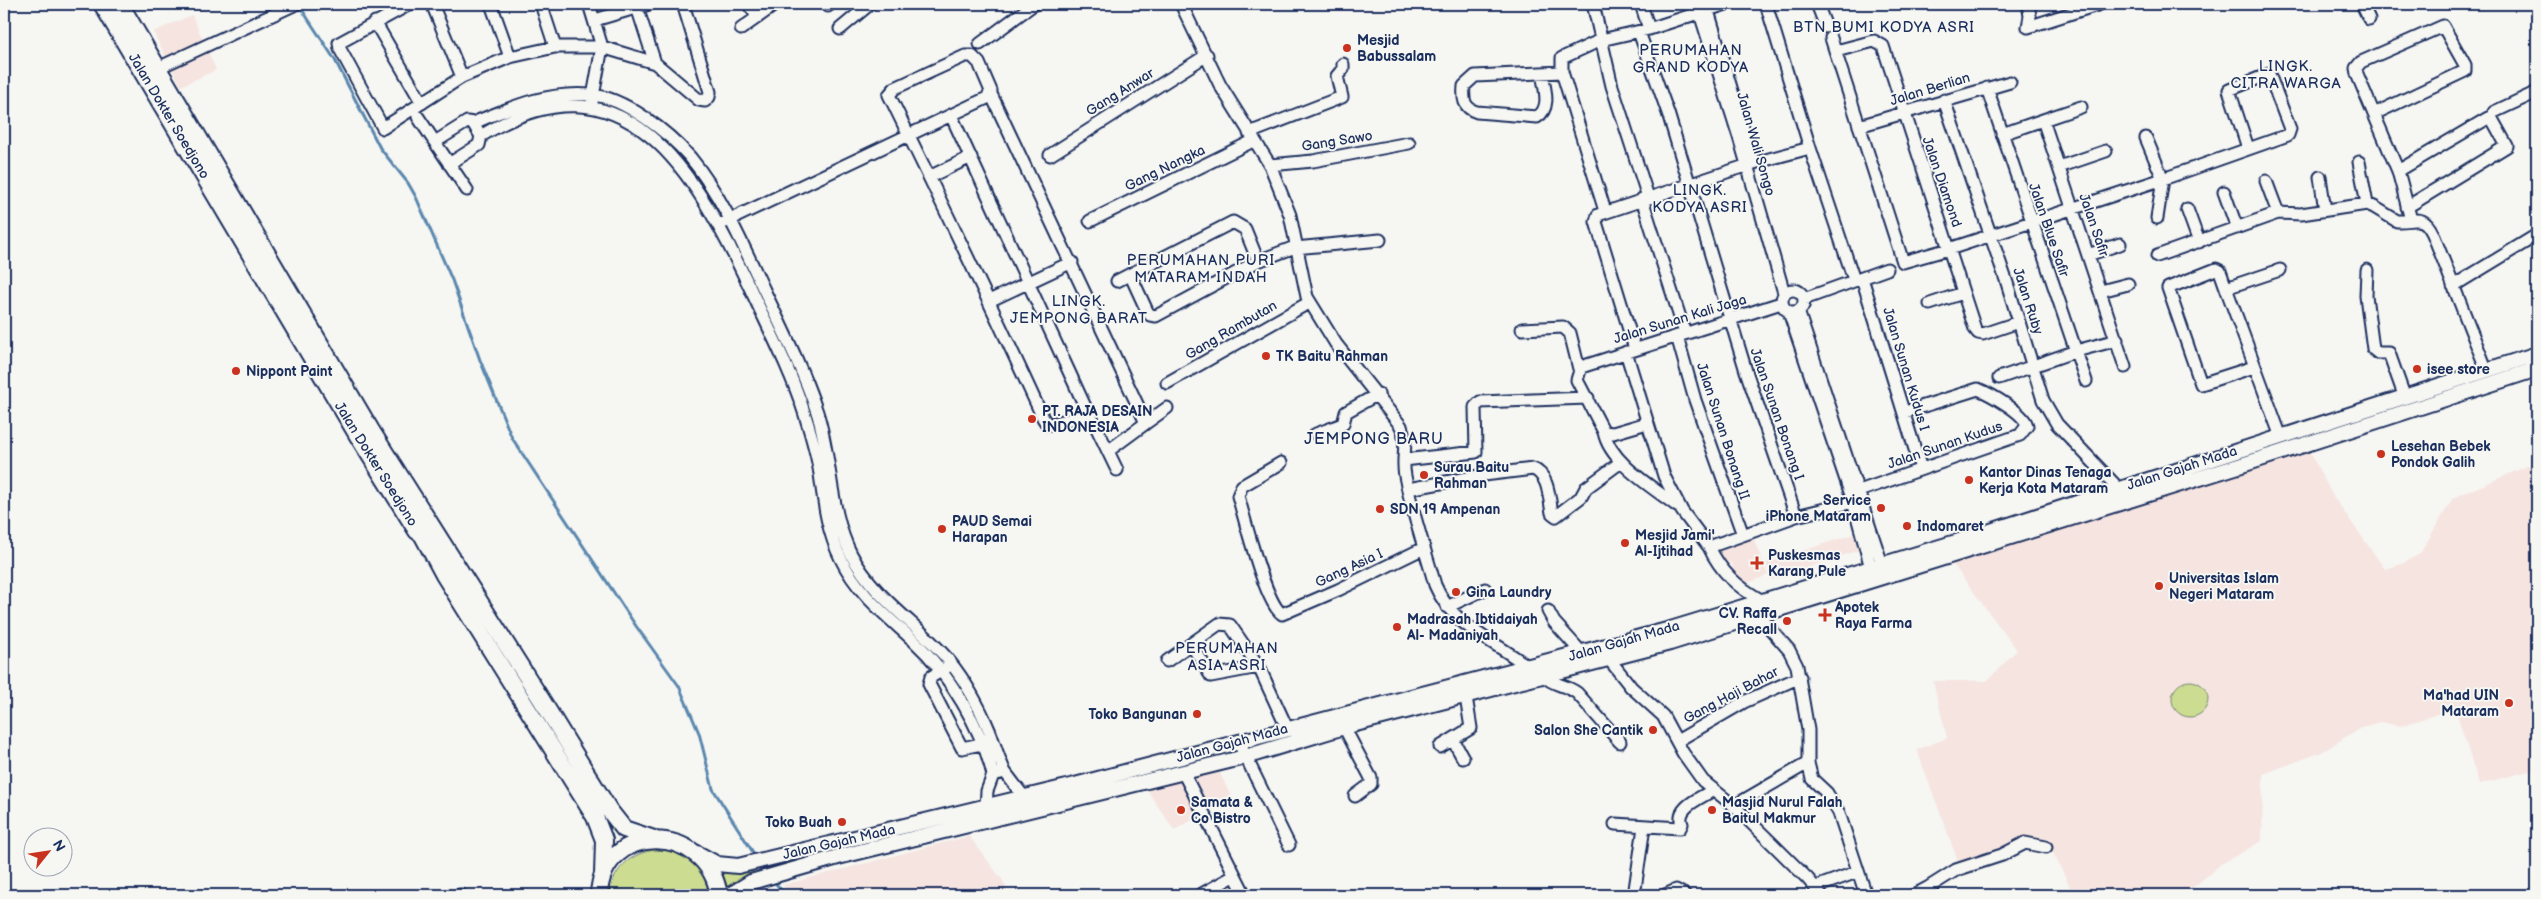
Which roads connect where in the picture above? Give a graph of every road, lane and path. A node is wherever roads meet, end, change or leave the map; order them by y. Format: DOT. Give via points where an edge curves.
graph roads {
  1 [pos="102,4"];
  2 [pos="120,4"];
  3 [pos="410,4"];
  4 [pos="432,4"];
  5 [pos="491,4"];
  6 [pos="541,4"];
  7 [pos="589,4"];
  8 [pos="682,4"];
  9 [pos="748,4"];
  10 [pos="776,4"];
  11 [pos="870,4"];
  12 [pos="1034,4"];
  13 [pos="1182,4"];
  14 [pos="1592,4"];
  15 [pos="1641,4"];
  16 [pos="1726,4"];
  17 [pos="1766,4"];
  18 [pos="1817,4"];
  19 [pos="2028,4"];
  20 [pos="2100,4"];
  21 [pos="2362,4"];
  22 [pos="641,5"];
  23 [pos="291,6"];
  24 [pos="1703,8"];
  25 [pos="758,17"];
  26 [pos="2370,19"];
  27 [pos="595,20"];
  28 [pos="375,22"];
  29 [pos="1826,27"];
  30 [pos="741,29"];
  31 [pos="840,29"];
  32 [pos="1644,30"];
  33 [pos="1831,38"];
  34 [pos="1601,40"];
  35 [pos="980,44"];
  36 [pos="555,46"];
  37 [pos="602,47"];
  38 [pos="1836,51"];
  39 [pos="1207,55"];
  40 [pos="510,57"];
  41 [pos="655,63"];
  42 [pos="1343,64"];
  43 [pos="158,68"];
  44 [pos="1562,72"];
  45 [pos="1542,73"];
  46 [pos="462,77"];
  47 [pos="2010,82"];
  48 [pos="1987,88"];
  49 [pos="2537,92"];
  50 [pos="593,94"];
  51 [pos="991,94"];
  52 [pos="1944,100"];
  53 [pos="422,103"];
  54 [pos="591,106"];
  55 [pos="2081,107"];
  56 [pos="2494,112"];
  57 [pos="1903,113"];
  58 [pos="951,114"];
  59 [pos="2374,114"];
  60 [pos="418,117"];
  61 [pos="2043,120"];
  62 [pos="473,123"];
  63 [pos="1859,126"];
  64 [pos="908,134"];
  65 [pos="2002,134"];
  66 [pos="481,136"];
  67 [pos="1251,137"];
  68 [pos="2146,138"];
  69 [pos="434,142"];
  70 [pos="1409,143"];
  71 [pos="1810,148"];
  72 [pos="2248,148"];
  73 [pos="2106,151"];
  74 [pos="1050,155"];
  75 [pos="970,157"];
  76 [pos="2358,162"];
  77 [pos="1754,163"];
  78 [pos="449,164"];
  79 [pos="1270,165"];
  80 [pos="2059,167"];
  81 [pos="2398,171"];
  82 [pos="929,177"];
  83 [pos="2320,177"];
  84 [pos="2163,179"];
  85 [pos="2266,181"];
  86 [pos="1690,184"];
  87 [pos="466,190"];
  88 [pos="2224,192"];
  89 [pos="1645,198"];
  90 [pos="230,204"];
  91 [pos="2366,204"];
  92 [pos="2407,207"];
  93 [pos="2072,208"];
  94 [pos="2187,209"];
  95 [pos="2325,210"];
  96 [pos="1605,211"];
  97 [pos="2278,213"];
  98 [pos="2157,218"];
  99 [pos="730,220"];
  100 [pos="2410,220"];
  101 [pos="1090,221"];
  102 [pos="2030,223"];
  103 [pos="719,226"];
  104 [pos="2237,228"];
  105 [pos="1990,235"];
  106 [pos="2537,235"];
  107 [pos="1380,240"];
  108 [pos="2199,242"];
  109 [pos="2120,244"];
  110 [pos="1295,247"];
  111 [pos="1949,249"];
  112 [pos="2088,255"];
  113 [pos="2157,256"];
  114 [pos="1258,260"];
  115 [pos="1072,262"];
  116 [pos="1887,269"];
  117 [pos="2280,270"];
  118 [pos="2367,270"];
  119 [pos="1130,274"];
  120 [pos="1858,279"];
  121 [pos="1118,281"];
  122 [pos="1029,282"];
  123 [pos="2128,284"];
  124 [pos="2454,286"];
  125 [pos="2226,288"];
  126 [pos="2101,291"];
  127 [pos="1963,293"];
  128 [pos="989,301"];
  129 [pos="1310,302"];
  130 [pos="1789,302"];
  131 [pos="1930,304"];
  132 [pos="1730,320"];
  133 [pos="2019,322"];
  134 [pos="1522,329"];
  135 [pos="1681,334"];
  136 [pos="2117,340"];
  137 [pos="1630,350"];
  138 [pos="2076,351"];
  139 [pos="2537,354"];
  140 [pos="1583,366"];
  141 [pos="2034,366"];
  142 [pos="2125,367"];
  143 [pos="2254,367"];
  144 [pos="2537,369"];
  145 [pos="2487,371"];
  146 [pos="1999,378"];
  147 [pos="2086,381"];
  148 [pos="1168,383"];
  149 [pos="800,384"];
  150 [pos="1378,394"];
  151 [pos="1588,398"];
  152 [pos="2405,398"];
  153 [pos="1167,408"];
  154 [pos="1905,412"];
  155 [pos="1088,413"];
  156 [pos="1146,423"];
  157 [pos="1647,423"];
  158 [pos="1604,432"];
  159 [pos="2318,432"];
  160 [pos="1316,434"];
  161 [pos="366,436"];
  162 [pos="2281,437"];
  163 [pos="1108,451"];
  164 [pos="1404,460"];
  165 [pos="1621,462"];
  166 [pos="1281,463"];
  167 [pos="1921,469"];
  168 [pos="1118,470"];
  169 [pos="1408,489"];
  170 [pos="2119,489"];
  171 [pos="1858,498"];
  172 [pos="1682,510"];
  173 [pos="1796,516"];
  174 [pos="1743,535"];
  175 [pos="1709,547"];
  176 [pos="1424,548"];
  177 [pos="1940,552"];
  178 [pos="1877,566"];
  179 [pos="1485,589"];
  180 [pos="1820,590"];
  181 [pos="1761,600"];
  182 [pos="882,606"];
  183 [pos="1447,607"];
  184 [pos="1548,611"];
  185 [pos="1759,616"];
  186 [pos="1668,636"];
  187 [pos="1191,644"];
  188 [pos="1582,653"];
  189 [pos="1609,659"];
  190 [pos="1167,661"];
  191 [pos="951,664"];
  192 [pos="1259,668"];
  193 [pos="1528,668"];
  194 [pos="942,672"];
  195 [pos="1544,676"];
  196 [pos="1800,677"];
  197 [pos="1479,687"];
  198 [pos="1466,697"];
  199 [pos="970,720"];
  200 [pos="1344,727"];
  201 [pos="952,728"];
  202 [pos="1287,728"];
  203 [pos="1453,740"];
  204 [pos="1238,741"];
  205 [pos="1677,741"];
  206 [pos="1620,742"];
  207 [pos="981,744"];
  208 [pos="1440,747"];
  209 [pos="1245,757"];
  210 [pos="1463,758"];
  211 [pos="1808,763"];
  212 [pos="1183,772"];
  213 [pos="999,774"];
  214 [pos="1713,790"];
  215 [pos="1354,796"];
  216 [pos="1024,797"];
  217 [pos="1008,801"];
  218 [pos="1734,806"];
  219 [pos="986,807"];
  220 [pos="1013,816"];
  221 [pos="1616,824"];
  222 [pos="1643,832"];
  223 [pos="654,839"];
  224 [pos="1288,845"];
  225 [pos="2046,848"];
  226 [pos="697,853"];
  227 [pos="1857,872"];
  228 [pos="603,875"];
  229 [pos="1234,876"];
  230 [pos="1819,891"];
  231 [pos="1931,891"];
  232 [pos="599,895"];
  233 [pos="718,895"];
  234 [pos="730,895"];
  235 [pos="1200,895"];
  236 [pos="1245,895"];
  237 [pos="1637,895"];
  238 [pos="1665,895"];
  239 [pos="1685,895"];
  240 [pos="1866,895"];
  241 [pos="1914,895"];
  1 -- 90 [label="highway, Jalan Dokter Soedjono"];
  2 -- 43 [label="highway, Jalan Dokter Soedjono"];
  3 -- 28 [label="street"];
  4 -- 46 [label="street"];
  5 -- 40 [label="street"];
  6 -- 36 [label="street"];
  7 -- 27 [label="street"];
  8 -- 41 [label="street" via="710,92 709,98 699,100"];
  9 -- 25 [label="street"];
  10 -- 25 [label="street"];
  11 -- 31 [label="street"];
  12 -- 35 [label="street"];
  13 -- 39 [label="street"];
  14 -- 34 [label="street, Jalan Sunan Bonang II"];
  15 -- 32 [label="street, Jalan Sunan Bonang I"];
  16 -- 24 [label="street"];
  17 -- 71 [label="street, Jalan Sunan Kudus I"];
  18 -- 29 [label="street"];
  19 -- 20 [label="street" via="2028,27"];
  21 -- 26 [label="street"];
  22 -- 27 [label="street"];
  22 -- 41 [label="street"];
  23 -- 43 [label="street"];
  24 -- 32 [label="street"];
  24 -- 77 [label="street, Jalan Wali Songo"];
  25 -- 30 [label="street"];
  27 -- 37 [label="street"];
  28 -- 53 [label="street"];
  28 -- 53 [label="street" via="339,43 381,125 386,127"];
  32 -- 34 [label="street"];
  32 -- 86 [label="street, Jalan Sunan Bonang I"];
  33 -- 38 [label="street"];
  34 -- 44 [label="street" via="1562,58"];
  34 -- 89 [label="street, Jalan Sunan Bonang II"];
  36 -- 37 [label="street"];
  36 -- 40 [label="street"];
  37 -- 41 [label="street"];
  37 -- 50 [label="street"];
  38 -- 57 [label="street, Jalan Diamond" via="1880,42"];
  38 -- 63 [label="street"];
  39 -- 67 [label="street" via="1220,85"];
  39 -- 74 [label="street, Gang Anwar"];
  40 -- 46 [label="street"];
  42 -- 67 [label="street, Gang Nangka" via="1337,76 1342,97"];
  43 -- 90 [label="highway, Jalan Dokter Soedjono"];
  44 -- 45 [label="street"];
  44 -- 96 [label="street"];
  45 -- 45 [label="street" via="1475,76 1464,86 1464,103 1476,112 1538,117 1545,110 1546,103"];
  46 -- 53 [label="street"];
  47 -- 48 [label="street, Jalan Berlian"];
  48 -- 52 [label="street, Jalan Berlian"];
  48 -- 65 [label="street, Jalan Blue Safir"];
  49 -- 56 [label="street"];
  50 -- 54 [label="street"];
  50 -- 62 [label="street" via="553,95 524,102"];
  50 -- 99 [label="street" via="643,116 671,139 690,157"];
  51 -- 58 [label="street"];
  51 -- 64 [label="street" via="979,63 969,55 895,88 889,95"];
  51 -- 115 [label="street"];
  52 -- 57 [label="street, Jalan Berlian"];
  52 -- 105 [label="street, Jalan Ruby"];
  54 -- 66 [label="street" via="556,105 530,112"];
  54 -- 103 [label="street" via="637,125 666,149"];
  55 -- 61 [label="street"];
  57 -- 63 [label="street, Jalan Berlian"];
  57 -- 111 [label="street, Jalan Diamond"];
  58 -- 64 [label="street"];
  58 -- 75 [label="street"];
  59 -- 59 [label="street" via="2357,74 2358,64 2443,26 2465,65 2465,71"];
  59 -- 81 [label="street"];
  60 -- 69 [label="street"];
  61 -- 65 [label="street"];
  61 -- 80 [label="street, Jalan Safir"];
  62 -- 66 [label="street"];
  62 -- 69 [label="street" via="463,123"];
  63 -- 111 [label="street" via="1903,262"];
  64 -- 82 [label="street"];
  64 -- 99 [label="street"];
  65 -- 102 [label="street, Jalan Blue Safir"];
  66 -- 78 [label="street" via="479,145"];
  67 -- 79 [label="street"];
  67 -- 101 [label="street, Gang Nangka"];
  68 -- 84 [label="street"];
  69 -- 78 [label="street"];
  70 -- 79 [label="street, Gang Sawo" via="1313,161"];
  71 -- 77 [label="street"];
  71 -- 120 [label="street, Jalan Sunan Kudus I"];
  72 -- 72 [label="street" via="2290,131 2269,74 2229,90"];
  72 -- 84 [label="street"];
  73 -- 80 [label="street"];
  75 -- 82 [label="street"];
  75 -- 122 [label="street"];
  76 -- 91 [label="street"];
  77 -- 86 [label="street"];
  77 -- 130 [label="street, Jalan Wali Songo"];
  78 -- 87 [label="street"];
  79 -- 110 [label="street" via="1290,215"];
  80 -- 93 [label="street, Jalan Safir"];
  81 -- 92 [label="street"];
  81 -- 92 [label="street" via="2488,118 2492,119 2507,146"];
  82 -- 128 [label="street"];
  83 -- 95 [label="street"];
  84 -- 93 [label="street"];
  84 -- 98 [label="street"];
  85 -- 97 [label="street"];
  86 -- 89 [label="street"];
  86 -- 132 [label="street, Jalan Sunan Bonang I"];
  88 -- 104 [label="street"];
  89 -- 96 [label="street"];
  89 -- 135 [label="street, Jalan Sunan Bonang II"];
  90 -- 161 [label="highway, Jalan Dokter Soedjono"];
  91 -- 95 [label="street"];
  91 -- 100 [label="street" via="2397,221"];
  92 -- 100 [label="street"];
  93 -- 102 [label="street"];
  93 -- 112 [label="street, Jalan Safir"];
  94 -- 108 [label="street"];
  95 -- 97 [label="street" via="2302,214"];
  96 -- 137 [label="street" via="1598,215 1596,223"];
  97 -- 104 [label="street"];
  99 -- 103 [label="street"];
  99 -- 149 [label="street"];
  100 -- 124 [label="street" via="2421,221 2431,230"];
  102 -- 105 [label="street"];
  102 -- 138 [label="street, Jalan Blue Safir"];
  103 -- 149 [label="street"];
  104 -- 108 [label="street"];
  105 -- 111 [label="street"];
  105 -- 133 [label="street, Jalan Ruby"];
  106 -- 124 [label="street"];
  107 -- 110 [label="street"];
  108 -- 113 [label="street"];
  109 -- 112 [label="street"];
  110 -- 114 [label="street"];
  110 -- 129 [label="street" via="1304,290"];
  111 -- 127 [label="street, Jalan Diamond"];
  112 -- 126 [label="street, Jalan Safir"];
  114 -- 119 [label="street" via="1245,229 1233,222"];
  114 -- 119 [label="street" via="1156,316 1147,311"];
  115 -- 122 [label="street"];
  115 -- 156 [label="street"];
  116 -- 120 [label="street"];
  117 -- 125 [label="street"];
  118 -- 152 [label="street" via="2366,296 2373,349 2378,353 2389,353"];
  119 -- 121 [label="street"];
  120 -- 130 [label="street" via="1804,299 1799,292"];
  120 -- 154 [label="street, Jalan Sunan Kudus I"];
  122 -- 128 [label="street"];
  122 -- 155 [label="street"];
  123 -- 126 [label="street"];
  124 -- 145 [label="street"];
  125 -- 143 [label="street"];
  125 -- 143 [label="street" via="2220,271 2216,269 2168,288 2201,384"];
  126 -- 136 [label="street, Jalan Safir"];
  127 -- 131 [label="street"];
  127 -- 133 [label="street, Jalan Diamond" via="1978,333"];
  128 -- 155 [label="street" via="1047,424"];
  129 -- 148 [label="street, Gang Rambutan"];
  129 -- 150 [label="street" via="1336,344"];
  130 -- 132 [label="street, Jalan Sunan Kali Jaga"];
  130 -- 171 [label="street, Jalan Wali Songo"];
  132 -- 135 [label="street, Jalan Sunan Kali Jaga"];
  132 -- 173 [label="street, Jalan Sunan Bonang I"];
  133 -- 141 [label="street, Jalan Ruby"];
  134 -- 140 [label="street" via="1559,326 1566,330"];
  135 -- 137 [label="street, Jalan Sunan Kali Jaga"];
  135 -- 174 [label="street, Jalan Sunan Bonang II" via="1695,400"];
  136 -- 138 [label="street"];
  136 -- 142 [label="street, Jalan Safir"];
  137 -- 140 [label="street, Jalan Sunan Kali Jaga"];
  137 -- 157 [label="street"];
  138 -- 141 [label="street"];
  138 -- 147 [label="street, Jalan Blue Safir"];
  139 -- 145 [label="main road, Jalan Gajah Mada"];
  140 -- 151 [label="street" via="1577,380"];
  141 -- 146 [label="street"];
  141 -- 170 [label="street, Jalan Ruby" via="2044,400 2057,424"];
  143 -- 162 [label="street"];
  144 -- 159 [label="main road, Jalan Gajah Mada"];
  145 -- 152 [label="main road, Jalan Gajah Mada"];
  149 -- 182 [label="street" via="824,437 838,520 845,541"];
  150 -- 160 [label="street" via="1346,412 1343,424"];
  150 -- 164 [label="street" via="1404,433"];
  151 -- 158 [label="street"];
  151 -- 164 [label="street" via="1479,402 1475,410 1476,452"];
  152 -- 159 [label="main road, Jalan Gajah Mada"];
  153 -- 156 [label="street"];
  154 -- 167 [label="street, Jalan Sunan Kudus I"];
  154 -- 167 [label="street, Jalan Sunan Kudus" via="1978,390 2024,418 2027,428 2020,435"];
  155 -- 163 [label="street"];
  156 -- 163 [label="street"];
  157 -- 158 [label="street" via="1613,433"];
  157 -- 172 [label="street" via="1664,476"];
  158 -- 165 [label="street" via="1608,445"];
  159 -- 162 [label="main road, Jalan Gajah Mada"];
  159 -- 177 [label="main road, Jalan Gajah Mada" via="2245,464"];
  161 -- 223 [label="highway, Jalan Dokter Soedjono" via="614,819 628,831"];
  161 -- 228 [label="highway, Jalan Dokter Soedjono" via="444,575 595,817 604,840"];
  162 -- 170 [label="main road, Jalan Gajah Mada"];
  163 -- 168 [label="street"];
  164 -- 169 [label="street"];
  165 -- 169 [label="street" via="1556,516 1552,513 1544,477 1533,469"];
  165 -- 172 [label="street"];
  166 -- 176 [label="street, Gang Asia I" via="1242,486 1238,496 1278,611 1286,613"];
  167 -- 171 [label="street, Jalan Sunan Kudus"];
  169 -- 176 [label="street"];
  170 -- 177 [label="main road, Jalan Gajah Mada"];
  171 -- 173 [label="street, Jalan Sunan Kudus"];
  171 -- 178 [label="street, Jalan Wali Songo"];
  172 -- 175 [label="street"];
  173 -- 174 [label="street, Jalan Sunan Kudus"];
  174 -- 175 [label="street, Jalan Sunan Kudus"];
  175 -- 181 [label="street" via="1716,562 1734,582"];
  176 -- 183 [label="street" via="1435,585"];
  177 -- 178 [label="main road, Jalan Gajah Mada"];
  177 -- 180 [label="main road, Jalan Gajah Mada"];
  178 -- 180 [label="main road, Jalan Gajah Mada"];
  179 -- 183 [label="street"];
  180 -- 181 [label="main road, Jalan Gajah Mada"];
  180 -- 185 [label="main road, Jalan Gajah Mada"];
  181 -- 186 [label="main road, Jalan Gajah Mada"];
  182 -- 191 [label="street" via="923,633"];
  182 -- 194 [label="street"];
  183 -- 193 [label="street" via="1471,631"];
  184 -- 188 [label="street"];
  185 -- 186 [label="main road, Jalan Gajah Mada"];
  185 -- 196 [label="street" via="1792,655"];
  186 -- 188 [label="main road, Jalan Gajah Mada"];
  186 -- 189 [label="main road, Jalan Gajah Mada"];
  187 -- 190 [label="street"];
  187 -- 192 [label="street" via="1211,676"];
  187 -- 192 [label="street" via="1217,625 1227,624 1232,626"];
  188 -- 193 [label="main road, Jalan Gajah Mada"];
  189 -- 195 [label="main road, Jalan Gajah Mada"];
  189 -- 205 [label="street" via="1630,686 1663,716"];
  191 -- 194 [label="street"];
  191 -- 213 [label="street" via="986,723"];
  192 -- 202 [label="street"];
  193 -- 197 [label="main road, Jalan Gajah Mada"];
  194 -- 199 [label="street"];
  194 -- 201 [label="street" via="929,680"];
  195 -- 197 [label="main road, Jalan Gajah Mada"];
  195 -- 206 [label="street" via="1554,685 1576,692"];
  196 -- 205 [label="street, Gang Haji Bahar" via="1744,702"];
  196 -- 211 [label="street" via="1808,730"];
  197 -- 198 [label="main road, Jalan Gajah Mada"];
  197 -- 202 [label="main road, Jalan Gajah Mada"];
  198 -- 200 [label="main road, Jalan Gajah Mada"];
  198 -- 203 [label="street" via="1471,728"];
  199 -- 201 [label="street"];
  199 -- 207 [label="street"];
  200 -- 209 [label="main road, Jalan Gajah Mada"];
  200 -- 215 [label="street" via="1371,778 1371,784"];
  201 -- 207 [label="street" via="962,748"];
  202 -- 204 [label="main road, Jalan Gajah Mada"];
  203 -- 208 [label="street"];
  203 -- 210 [label="street"];
  204 -- 209 [label="street"];
  204 -- 216 [label="main road, Jalan Gajah Mada"];
  205 -- 214 [label="street" via="1691,765"];
  207 -- 213 [label="street"];
  209 -- 212 [label="main road, Jalan Gajah Mada"];
  209 -- 224 [label="street"];
  211 -- 218 [label="street"];
  211 -- 227 [label="street" via="1813,782 1827,794 1839,813"];
  212 -- 220 [label="main road, Jalan Gajah Mada"];
  212 -- 229 [label="street"];
  213 -- 216 [label="street"];
  213 -- 219 [label="street" via="987,791"];
  214 -- 218 [label="street"];
  214 -- 222 [label="street" via="1683,809 1680,828"];
  216 -- 217 [label="main road, Jalan Gajah Mada"];
  217 -- 219 [label="main road, Jalan Gajah Mada"];
  217 -- 220 [label="main road"];
  218 -- 230 [label="street"];
  219 -- 226 [label="main road, Jalan Gajah Mada" via="752,863 728,866"];
  220 -- 234 [label="main road, Jalan Gajah Mada" via="838,857 742,886"];
  221 -- 222 [label="street"];
  222 -- 237 [label="street" via="1635,889"];
  223 -- 226 [label="highway, Jalan Dokter Soedjono" via="669,840"];
  223 -- 228 [label="highway" via="624,850"];
  225 -- 231 [label="street" via="2025,844 1956,870"];
  226 -- 233 [label="highway" via="712,873"];
  227 -- 230 [label="street"];
  227 -- 240 [label="street"];
  228 -- 232 [label="highway, Jalan Dokter Soedjono"];
  229 -- 235 [label="street"];
  229 -- 236 [label="street"];
  231 -- 241 [label="street"];
  238 -- 239 [label="street" via="1676,890"];
}
